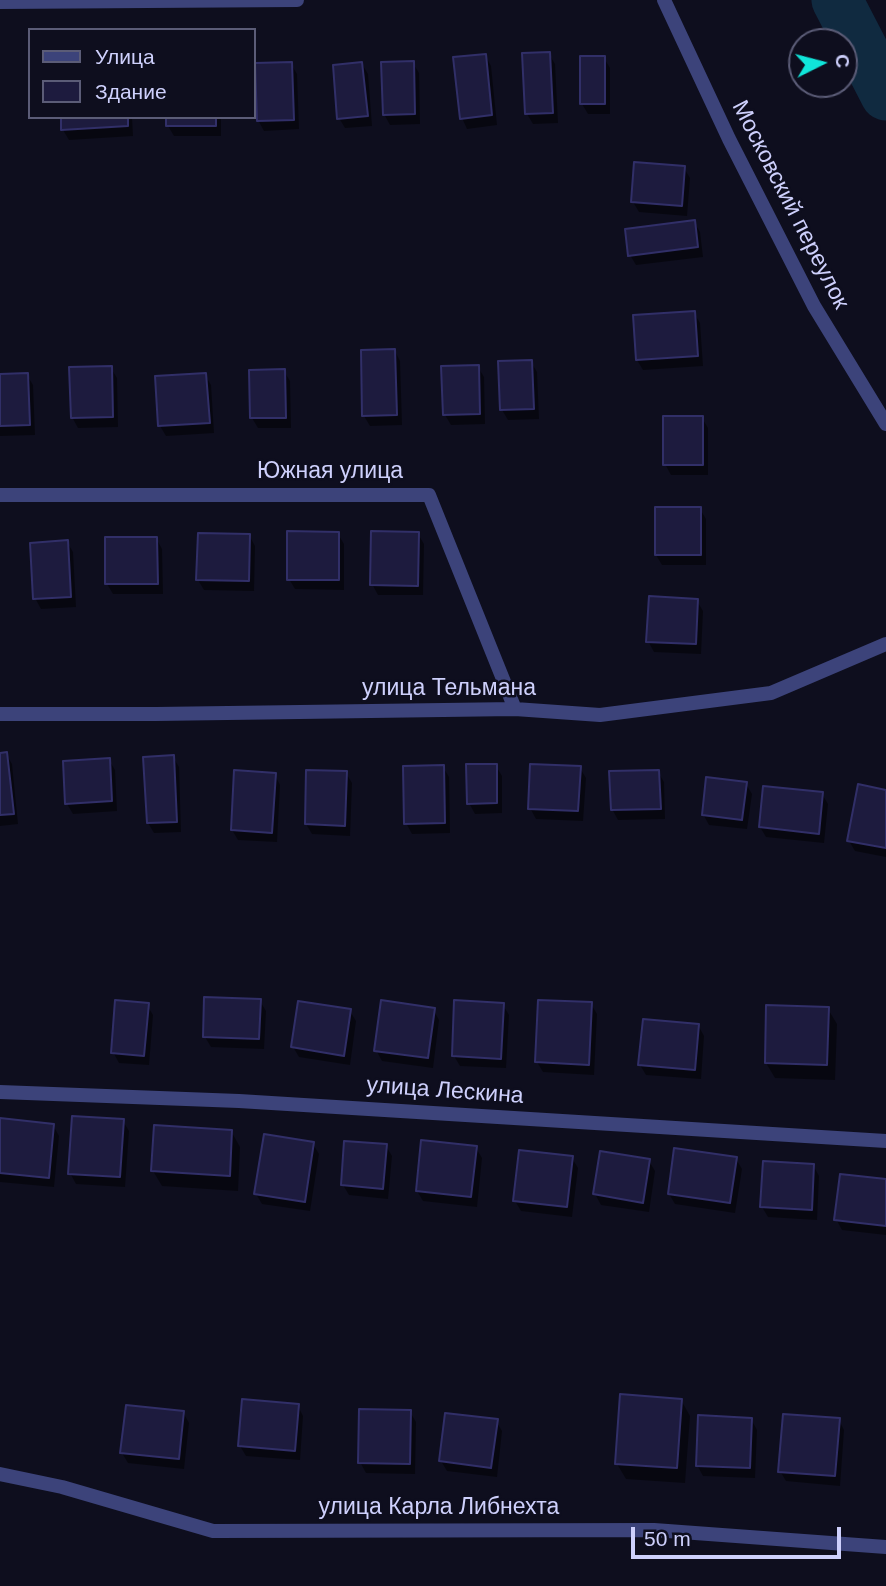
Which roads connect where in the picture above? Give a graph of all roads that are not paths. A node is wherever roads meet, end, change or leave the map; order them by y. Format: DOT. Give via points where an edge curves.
graph roads {
  1 [pos="298,0"];
  2 [pos="664,0"];
  3 [pos="0,2"];
  4 [pos="886,424"];
  5 [pos="0,495"];
  6 [pos="886,644"];
  7 [pos="515,709"];
  8 [pos="0,714"];
  9 [pos="0,1092"];
  10 [pos="886,1141"];
  11 [pos="0,1474"];
  12 [pos="886,1548"];
  1 -- 3 [label="street"];
  2 -- 4 [label="street, Московский переулок" via="814,306"];
  5 -- 7 [label="street, Южная улица" via="429,495"];
  6 -- 7 [label="street, улица Тельмана" via="771,693 600,715"];
  7 -- 8 [label="street, улица Тельмана"];
  9 -- 10 [label="street, улица Лескина" via="239,1101"];
  11 -- 12 [label="street, улица Карла Либнехта" via="213,1531 654,1530"];
}
